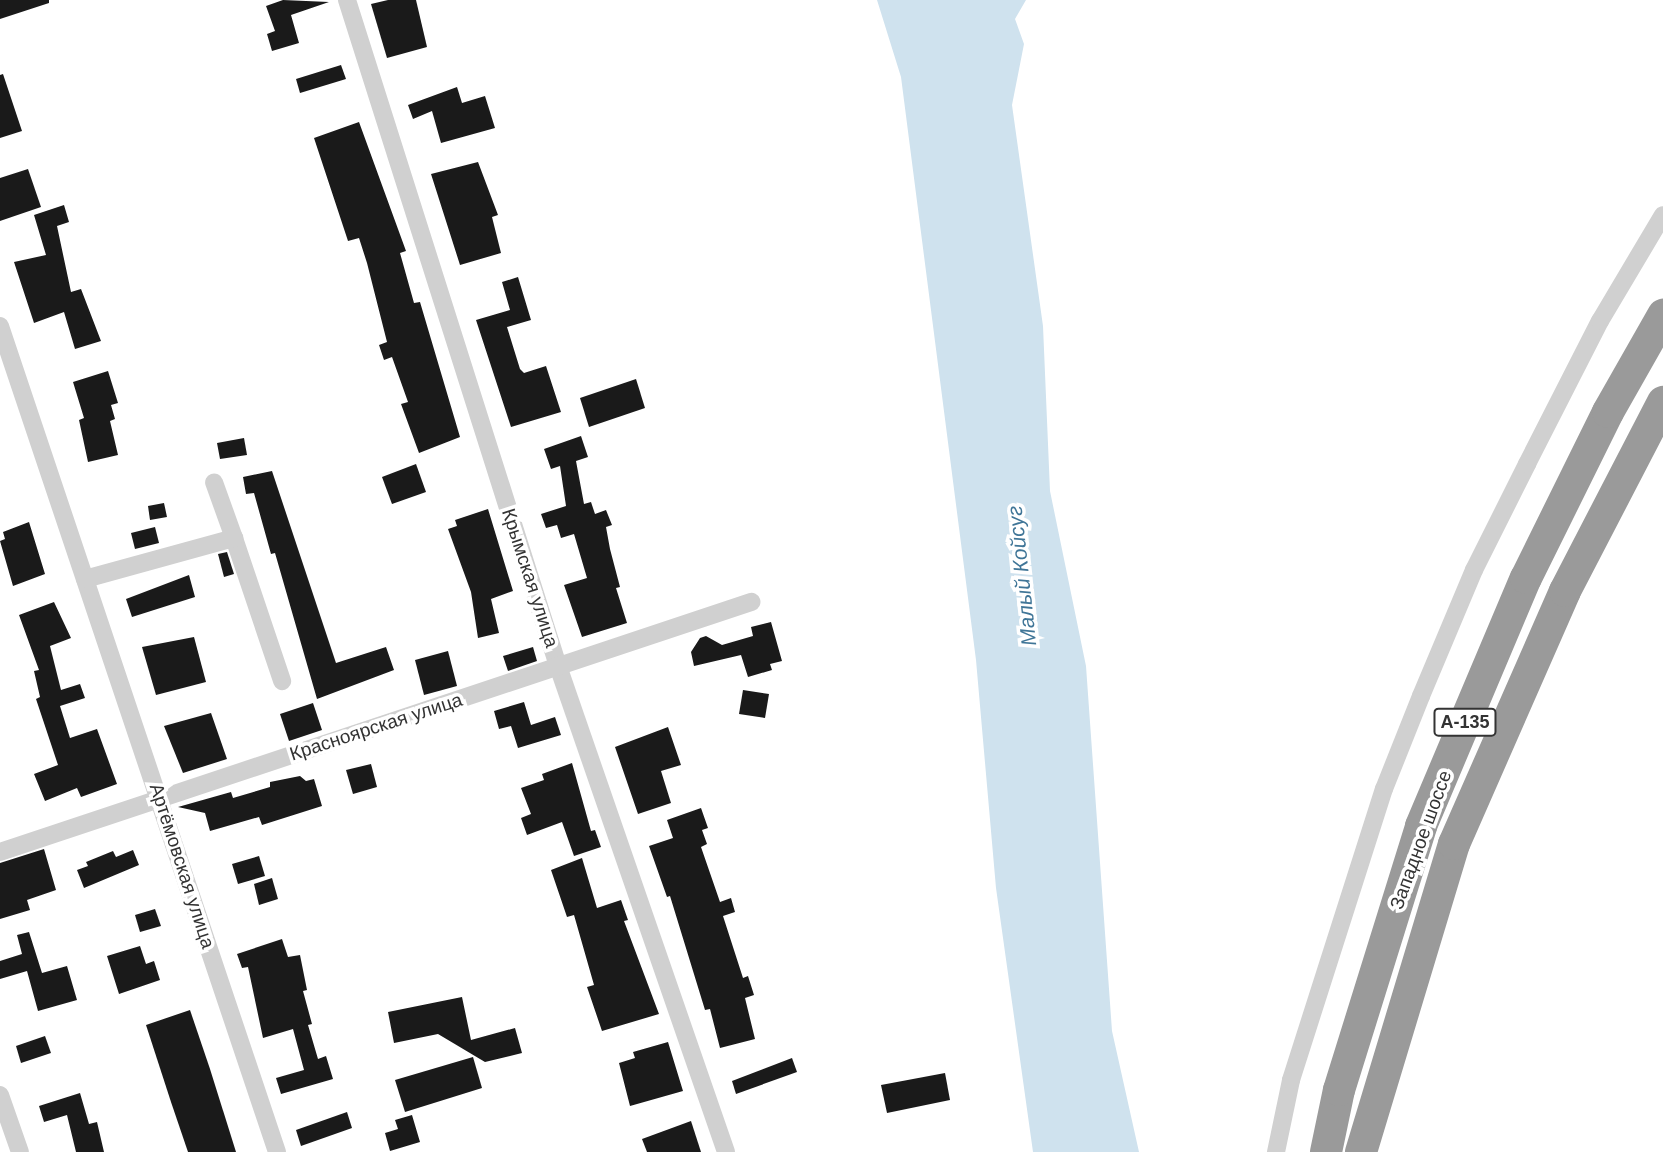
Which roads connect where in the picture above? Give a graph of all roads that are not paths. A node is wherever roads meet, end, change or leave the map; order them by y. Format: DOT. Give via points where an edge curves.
graph roads {
  1 [pos="347,0"];
  2 [pos="1663,215"];
  3 [pos="1663,315"];
  4 [pos="0,326"];
  5 [pos="1663,402"];
  6 [pos="214,482"];
  7 [pos="234,538"];
  8 [pos="85,579"];
  9 [pos="751,602"];
  10 [pos="558,666"];
  11 [pos="282,681"];
  12 [pos="160,799"];
  13 [pos="0,852"];
  14 [pos="0,1095"];
  15 [pos="20,1152"];
  16 [pos="277,1152"];
  17 [pos="726,1152"];
  18 [pos="1276,1152"];
  19 [pos="1326,1152"];
  20 [pos="1361,1152"];
  1 -- 10 [label="street, Крымская улица"];
  2 -- 18 [label="street" via="1601,321 1527,464 1474,570 1426,683 1375,815 1291,1080"];
  3 -- 19 [label="highway, Западное шоссе / А-135" via="1608,412 1526,578 1421,826 1339,1090"];
  4 -- 8 [label="street, Артёмовская улица"];
  5 -- 20 [label="highway, Западное шоссе / А-135" via="1565,591 1454,844"];
  6 -- 7 [label="street"];
  7 -- 8 [label="street"];
  7 -- 11 [label="street"];
  8 -- 12 [label="street, Артёмовская улица"];
  9 -- 10 [label="street, Красноярская улица"];
  10 -- 12 [label="street, Красноярская улица"];
  10 -- 17 [label="street, Крымская улица"];
  12 -- 13 [label="street, Красноярская улица"];
  12 -- 16 [label="street, Артёмовская улица"];
  14 -- 15 [label="street"];
}
